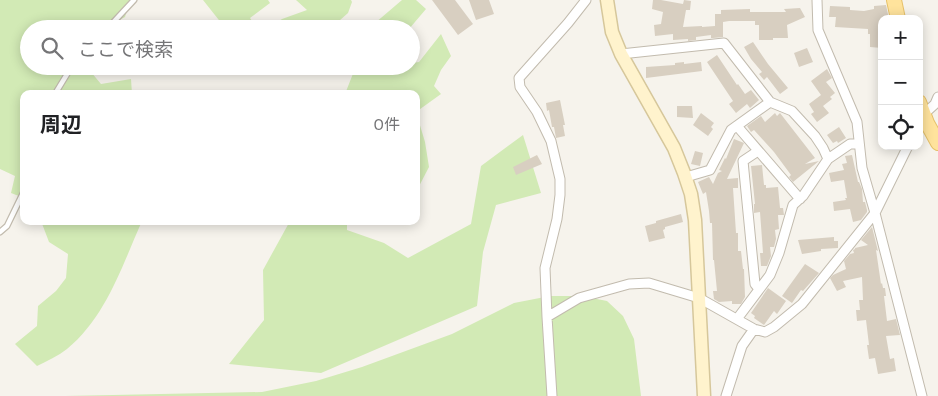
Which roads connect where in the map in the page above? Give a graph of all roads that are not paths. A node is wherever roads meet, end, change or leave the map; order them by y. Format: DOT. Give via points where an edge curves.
graph roads {
  1 [pos="134,0"];
  2 [pos="586,0"];
  3 [pos="607,0"];
  4 [pos="817,0"];
  5 [pos="894,0"];
  6 [pos="897,15"];
  7 [pos="115,20"];
  8 [pos="620,54"];
  9 [pos="67,75"];
  10 [pos="57,90"];
  11 [pos="938,97"];
  12 [pos="770,102"];
  13 [pos="923,117"];
  14 [pos="737,126"];
  15 [pos="938,143"];
  16 [pos="859,144"];
  17 [pos="758,150"];
  18 [pos="906,150"];
  19 [pos="828,159"];
  20 [pos="686,176"];
  21 [pos="20,199"];
  22 [pos="800,199"];
  23 [pos="875,213"];
  24 [pos="0,232"];
  25 [pos="759,290"];
  26 [pos="700,298"];
  27 [pos="547,317"];
  28 [pos="737,319"];
  29 [pos="754,328"];
  30 [pos="552,396"];
  31 [pos="704,396"];
  32 [pos="726,396"];
  33 [pos="922,396"];
  1 -- 7 [label="lane"];
  2 -- 27 [label="street" via="519,78 520,87 551,141 560,179 557,219 545,268"];
  3 -- 8 [label="street" via="612,32"];
  4 -- 16 [label="street" via="818,30 857,122"];
  5 -- 6 [label="main road"];
  8 -- 12 [label="street" via="724,43"];
  8 -- 20 [label="street" via="674,148"];
  9 -- 10 [label="lane"];
  11 -- 13 [label="street"];
  12 -- 14 [label="street"];
  12 -- 19 [label="street" via="792,111 815,136"];
  13 -- 15 [label="main road"];
  14 -- 17 [label="street"];
  14 -- 20 [label="street" via="731,130 710,170"];
  16 -- 19 [label="street" via="850,144"];
  16 -- 23 [label="street"];
  17 -- 22 [label="street"];
  17 -- 25 [label="street" via="743,161 755,284"];
  18 -- 23 [label="street"];
  19 -- 22 [label="street"];
  20 -- 26 [label="street" via="695,220"];
  21 -- 24 [label="lane" via="7,226"];
  22 -- 25 [label="street" via="793,205 779,253 770,275"];
  23 -- 29 [label="street" via="802,304 774,328 765,332"];
  23 -- 33 [label="street"];
  25 -- 28 [label="street"];
  26 -- 27 [label="street" via="649,283 629,284 579,298"];
  26 -- 28 [label="street"];
  26 -- 31 [label="street"];
  27 -- 30 [label="street"];
  28 -- 29 [label="street"];
  29 -- 32 [label="street" via="742,346"];
}
